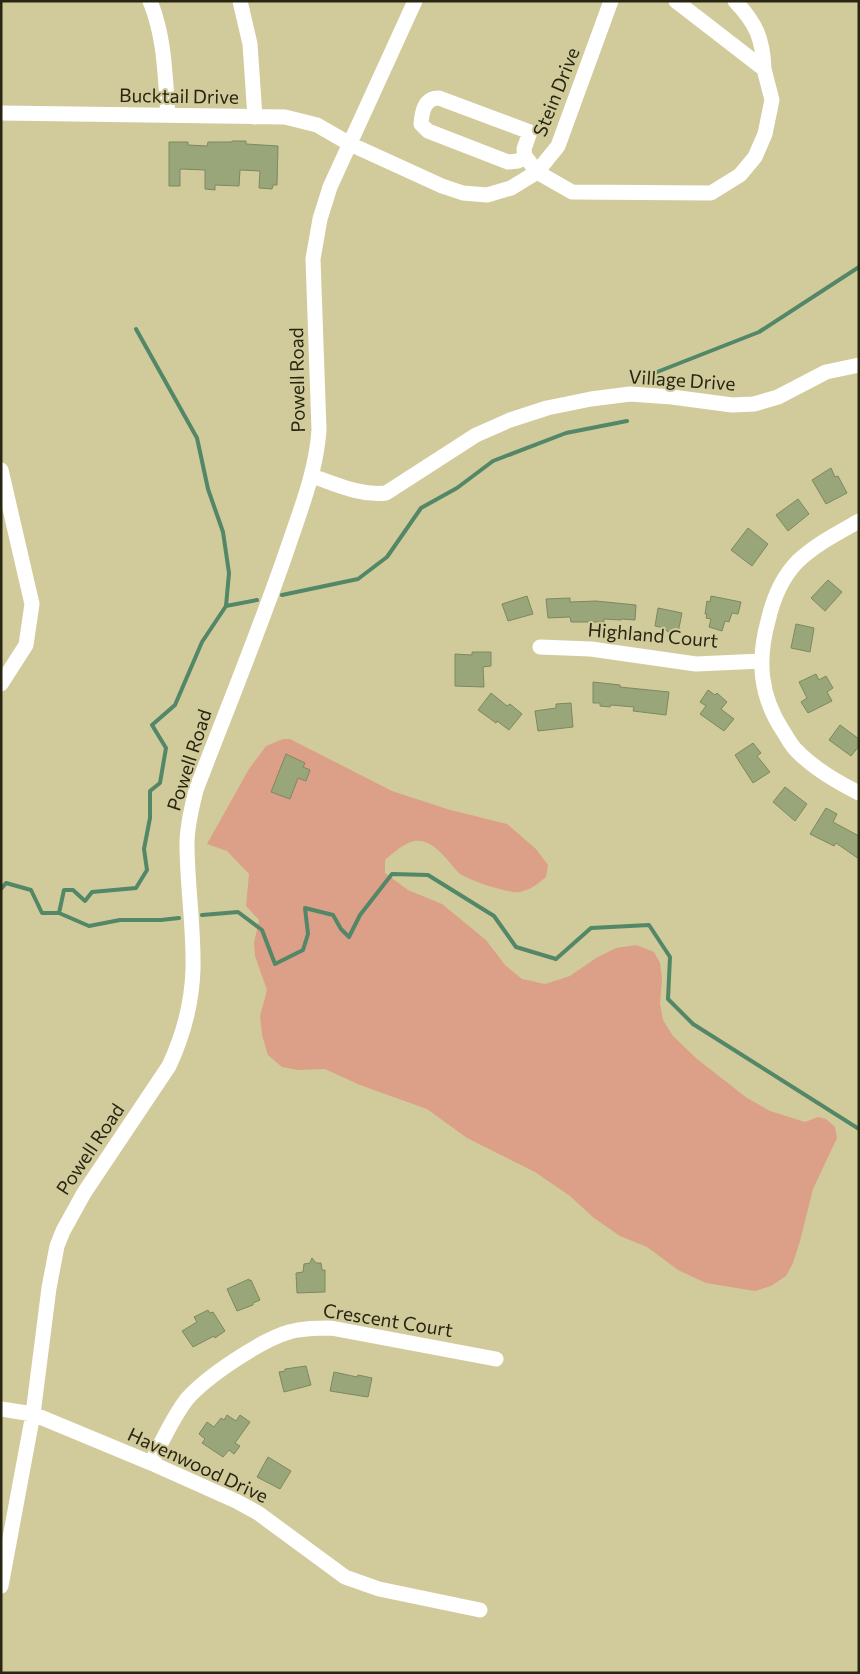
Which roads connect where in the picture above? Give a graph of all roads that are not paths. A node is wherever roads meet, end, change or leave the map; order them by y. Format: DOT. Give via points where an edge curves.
graph roads {
  1 [pos="150,1"];
  2 [pos="240,1"];
  3 [pos="415,1"];
  4 [pos="611,1"];
  5 [pos="676,1"];
  6 [pos="735,1"];
  7 [pos="764,69"];
  8 [pos="1,113"];
  9 [pos="168,115"];
  10 [pos="254,117"];
  11 [pos="350,144"];
  12 [pos="524,156"];
  13 [pos="537,172"];
  14 [pos="859,365"];
  15 [pos="1,470"];
  16 [pos="312,476"];
  17 [pos="859,521"];
  18 [pos="540,647"];
  19 [pos="762,660"];
  20 [pos="1,684"];
  21 [pos="859,793"];
  22 [pos="496,1359"];
  23 [pos="1,1409"];
  24 [pos="33,1414"];
  25 [pos="151,1463"];
  26 [pos="1,1586"];
  27 [pos="480,1610"];
  1 -- 9 [label="street" via="164,58"];
  2 -- 10 [label="street" via="250,44"];
  3 -- 11 [label="street, Powell Road"];
  4 -- 13 [label="street, Stein Drive" via="558,146"];
  5 -- 7 [label="street"];
  6 -- 7 [label="street" via="749,16 763,47"];
  7 -- 13 [label="street" via="772,100 765,134 755,157 740,175 712,193 572,192"];
  8 -- 9 [label="street, Bucktail Drive"];
  9 -- 10 [label="street, Bucktail Drive"];
  10 -- 11 [label="street, Bucktail Drive" via="302,120"];
  11 -- 13 [label="street, Stein Drive" via="463,193 487,194 511,188"];
  11 -- 16 [label="street, Powell Road" via="330,187 313,259 319,430"];
  12 -- 12 [label="street" via="530,132 439,98 427,102 421,124 428,131 508,162 518,161"];
  12 -- 13 [label="street"];
  14 -- 16 [label="street, Village Drive" via="826,372 778,397 754,404 732,405 630,394 547,408 476,435 386,493 372,495"];
  15 -- 20 [label="street" via="32,604 26,645"];
  16 -- 24 [label="street, Powell Road" via="191,810 187,843 193,968 183,1029 169,1066 84,1193 57,1246 48,1288"];
  17 -- 19 [label="street" via="815,546 785,577 772,605 762,643"];
  18 -- 19 [label="street, Highland Court" via="591,649 696,664"];
  19 -- 21 [label="street" via="769,703 795,749"];
  22 -- 25 [label="street, Crescent Court" via="331,1328 291,1331 261,1344 188,1398"];
  23 -- 24 [label="street, Havenwood Drive"];
  24 -- 25 [label="street, Havenwood Drive"];
  24 -- 26 [label="street, Powell Road"];
  25 -- 27 [label="street, Havenwood Drive" via="258,1513 345,1577 379,1589"];
}
